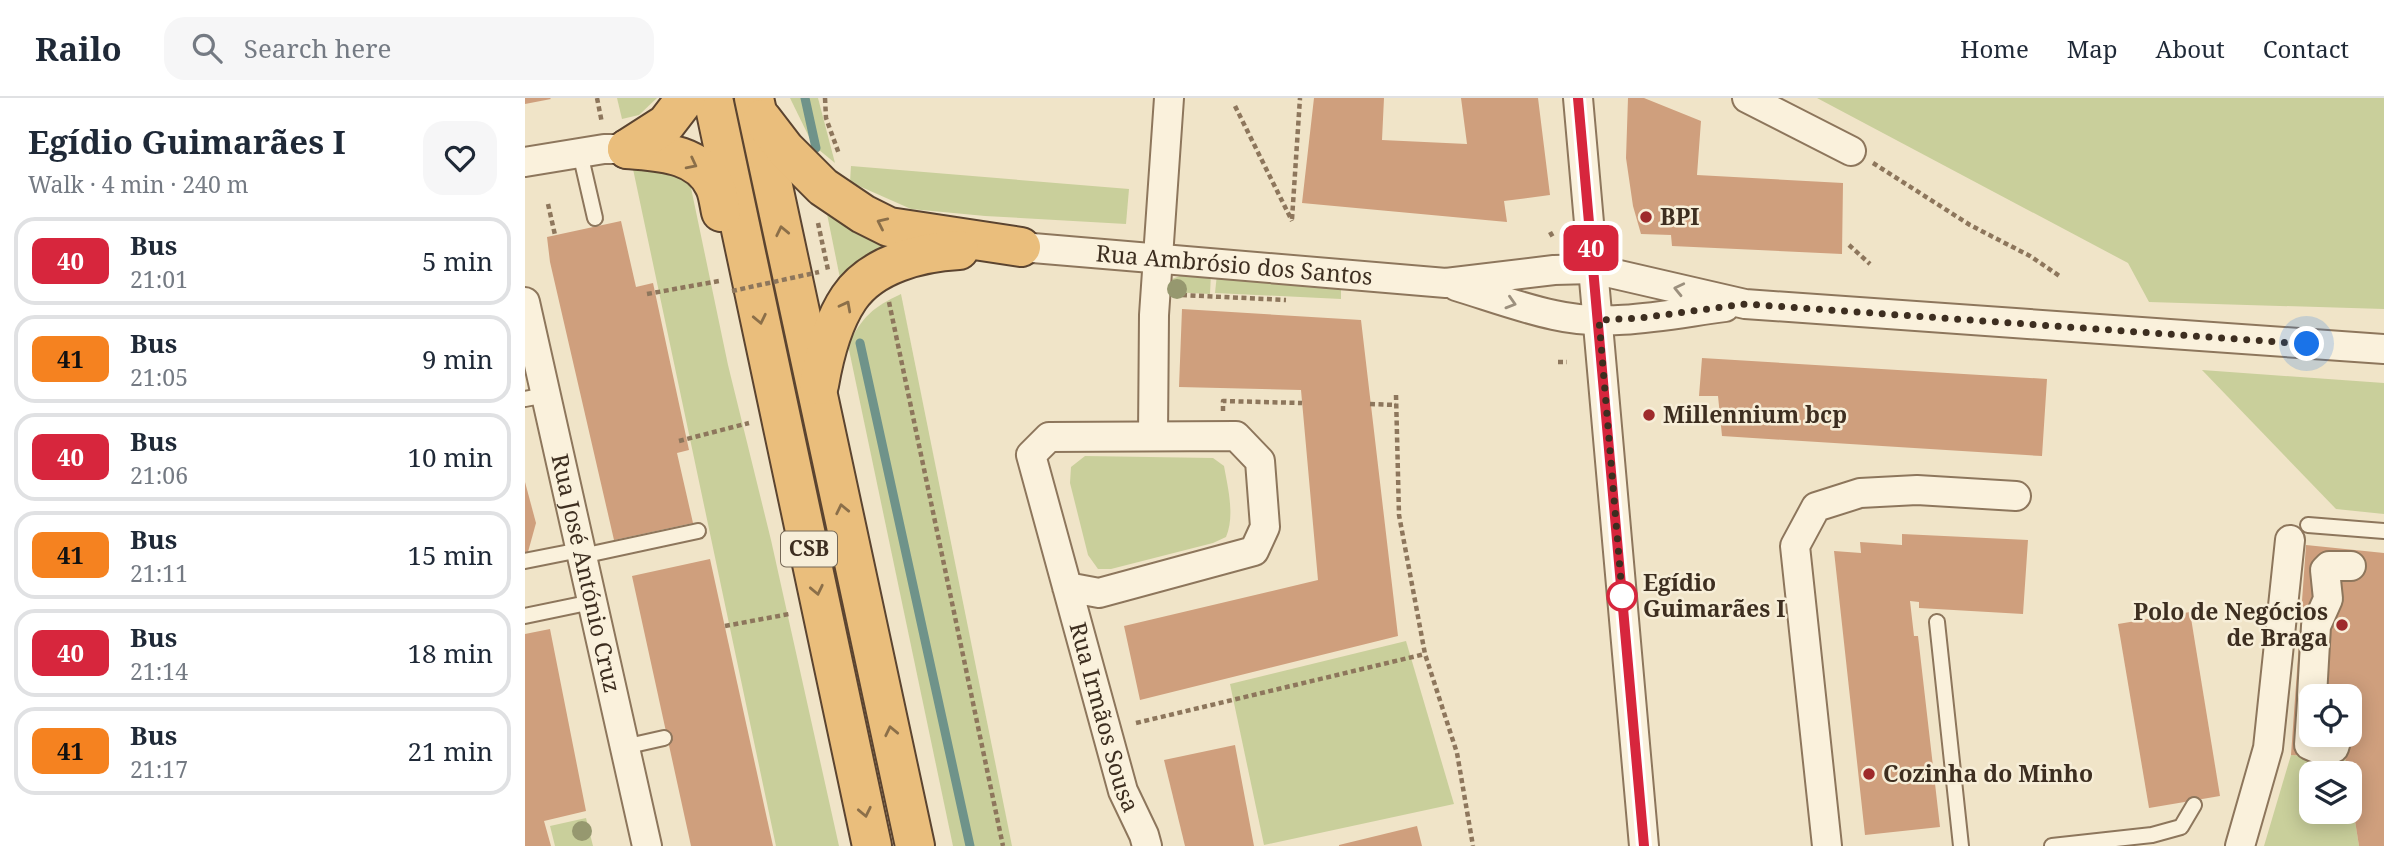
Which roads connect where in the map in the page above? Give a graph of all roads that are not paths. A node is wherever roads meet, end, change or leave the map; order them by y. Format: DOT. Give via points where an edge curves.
graph roads {
  1 [pos="686,98"];
  2 [pos="713,98"];
  3 [pos="1169,98"];
  4 [pos="1579,98"];
  5 [pos="1747,98"];
  6 [pos="755,105"];
  7 [pos="614,136"];
  8 [pos="1851,151"];
  9 [pos="580,153"];
  10 [pos="525,162"];
  11 [pos="595,218"];
  12 [pos="1021,247"];
  13 [pos="1157,259"];
  14 [pos="736,266"];
  15 [pos="1446,282"];
  16 [pos="1596,294"];
  17 [pos="525,302"];
  18 [pos="1745,304"];
  19 [pos="2384,349"];
  20 [pos="817,394"];
  21 [pos="535,397"];
  22 [pos="1153,435"];
  23 [pos="2016,496"];
  24 [pos="698,531"];
  25 [pos="2384,531"];
  26 [pos="2299,533"];
  27 [pos="581,553"];
  28 [pos="525,561"];
  29 [pos="2351,566"];
  30 [pos="1067,587"];
  31 [pos="592,602"];
  32 [pos="525,616"];
  33 [pos="1937,622"];
  34 [pos="2313,684"];
  35 [pos="664,738"];
  36 [pos="624,747"];
  37 [pos="2314,747"];
  38 [pos="2334,747"];
  39 [pos="2194,805"];
  40 [pos="647,846"];
  41 [pos="872,846"];
  42 [pos="915,846"];
  43 [pos="1147,846"];
  44 [pos="1644,846"];
  45 [pos="1827,846"];
  46 [pos="1961,846"];
  47 [pos="2052,846"];
  48 [pos="2240,846"];
  1 -- 7 [label="highway" via="666,124"];
  2 -- 14 [label="highway, CSB"];
  3 -- 13 [label="street"];
  4 -- 16 [label="street"];
  5 -- 8 [label="street"];
  12 -- 6 [label="highway, one-way" via="902,230 871,218 809,174"];
  20 -- 6 [label="highway, CSB, one-way"];
  7 -- 9 [label="street" via="604,149"];
  7 -- 14 [label="highway, one-way" via="701,166 715,185"];
  9 -- 10 [label="street"];
  9 -- 11 [label="lane"];
  12 -- 13 [label="street, Rua Ambrósio dos Santos"];
  20 -- 12 [label="highway, one-way" via="825,353 843,309 872,276 912,257"];
  13 -- 15 [label="street, Rua Ambrósio dos Santos"];
  13 -- 22 [label="street"];
  14 -- 41 [label="highway, CSB, one-way"];
  15 -- 16 [label="street" via="1555,270"];
  15 -- 16 [label="street, one-way" via="1556,316"];
  18 -- 16 [label="street, one-way"];
  16 -- 18 [label="street" via="1640,318"];
  16 -- 44 [label="street"];
  17 -- 21 [label="street, Rua José António Cruz"];
  18 -- 19 [label="street"];
  42 -- 20 [label="highway, CSB, one-way"];
  21 -- 27 [label="street, Rua José António Cruz"];
  22 -- 30 [label="street, Rua Irmãos Sousa" via="1049,437 1031,455"];
  22 -- 30 [label="street" via="1236,436 1260,461 1265,527 1254,551 1100,593"];
  23 -- 45 [label="street" via="1917,490 1860,493 1816,507 1795,546"];
  24 -- 27 [label="lane"];
  25 -- 26 [label="lane"];
  26 -- 48 [label="street" via="2268,748"];
  27 -- 28 [label="lane"];
  27 -- 31 [label="street, Rua José António Cruz"];
  29 -- 34 [label="street" via="2326,570 2328,600 2316,626"];
  30 -- 43 [label="street, Rua Irmãos Sousa" via="1123,791"];
  31 -- 32 [label="lane"];
  31 -- 36 [label="street, Rua José António Cruz"];
  33 -- 46 [label="lane"];
  35 -- 36 [label="lane"];
  36 -- 40 [label="street, Rua José António Cruz"];
  37 -- 38 [label="street"];
  39 -- 47 [label="lane" via="2181,827 2152,835"];
}
